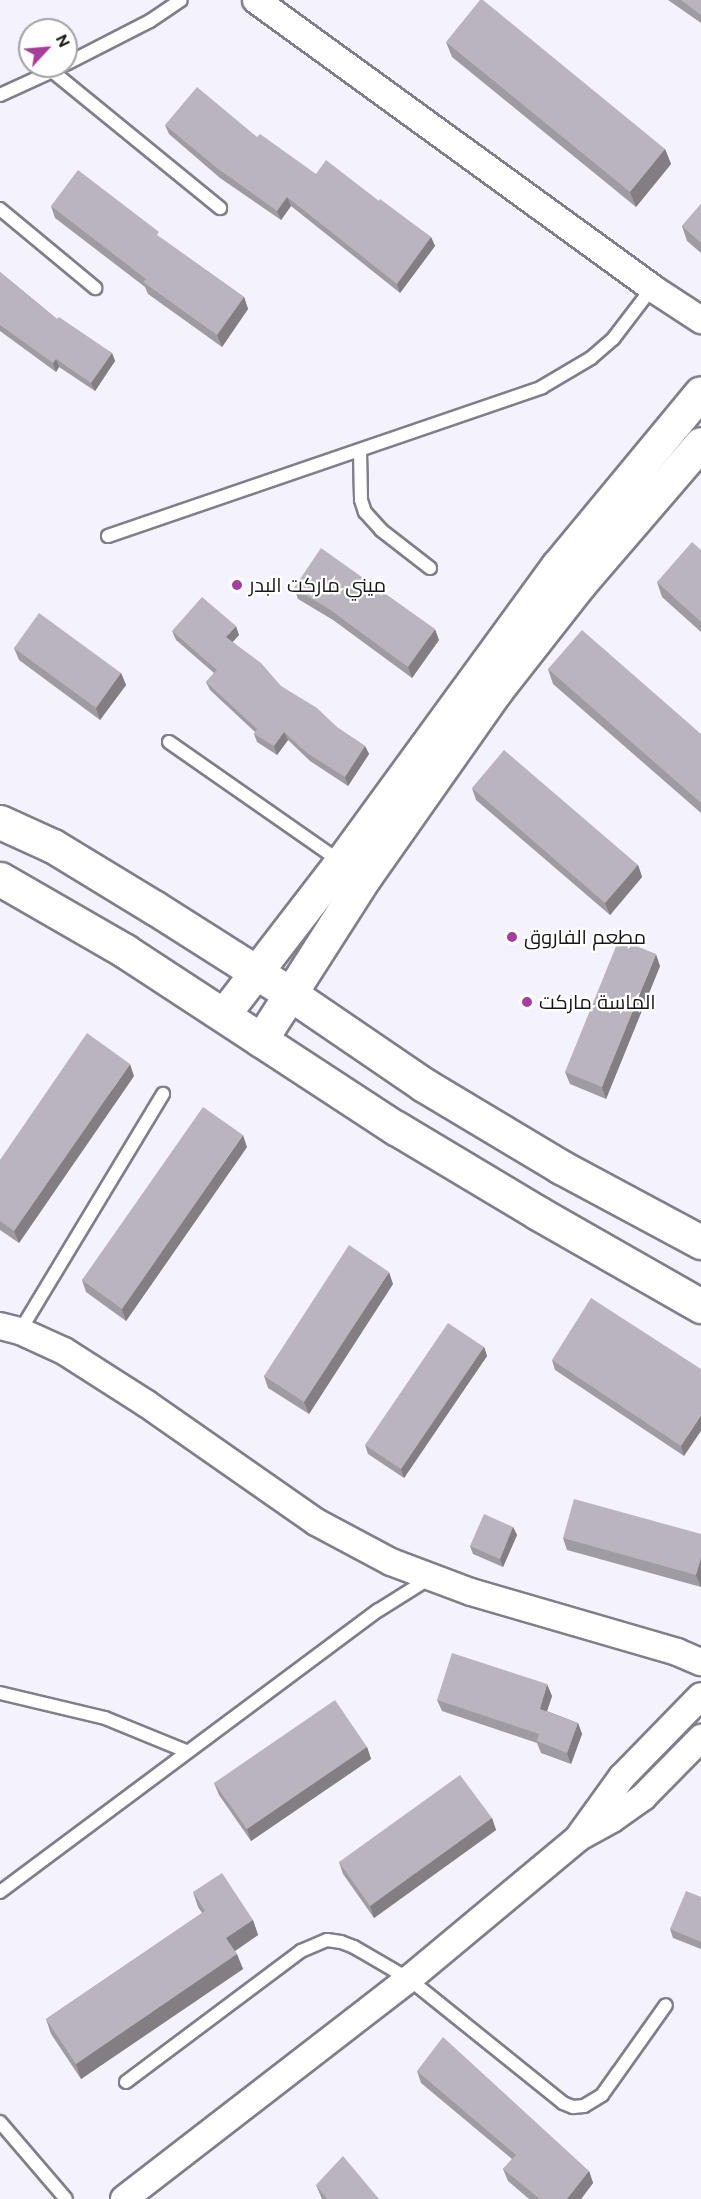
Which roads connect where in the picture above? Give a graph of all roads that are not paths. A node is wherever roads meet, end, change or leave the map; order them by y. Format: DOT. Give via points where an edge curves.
graph roads {
  1 [pos="181,0"];
  2 [pos="256,0"];
  3 [pos="78,58"];
  4 [pos="36,78"];
  5 [pos="72,78"];
  6 [pos="0,95"];
  7 [pos="220,208"];
  8 [pos="0,209"];
  9 [pos="95,288"];
  10 [pos="652,288"];
  11 [pos="701,320"];
  12 [pos="701,393"];
  13 [pos="701,444"];
  14 [pos="360,451"];
  15 [pos="644,460"];
  16 [pos="670,481"];
  17 [pos="108,536"];
  18 [pos="430,568"];
  19 [pos="569,576"];
  20 [pos="169,742"];
  21 [pos="0,807"];
  22 [pos="0,822"];
  23 [pos="53,846"];
  24 [pos="354,870"];
  25 [pos="0,879"];
  26 [pos="256,973"];
  27 [pos="292,995"];
  28 [pos="224,1015"];
  29 [pos="261,1041"];
  30 [pos="163,1094"];
  31 [pos="701,1242"];
  32 [pos="701,1306"];
  33 [pos="10,1328"];
  34 [pos="430,1578"];
  35 [pos="701,1662"];
  36 [pos="0,1694"];
  37 [pos="701,1696"];
  38 [pos="701,1738"];
  39 [pos="186,1751"];
  40 [pos="578,1838"];
  41 [pos="0,1892"];
  42 [pos="409,1979"];
  43 [pos="666,2005"];
  44 [pos="126,2082"];
  45 [pos="0,2122"];
  46 [pos="66,2199"];
  47 [pos="124,2199"];
  1 -- 3 [label="lane" via="150,21"];
  2 -- 10 [label="street"];
  4 -- 6 [label="lane"];
  5 -- 7 [label="lane"];
  8 -- 9 [label="lane"];
  10 -- 11 [label="street"];
  10 -- 14 [label="lane" via="613,339 567,374 515,398"];
  12 -- 15 [label="street"];
  13 -- 16 [label="street"];
  14 -- 17 [label="lane"];
  14 -- 18 [label="lane" via="361,500 365,512 381,531"];
  15 -- 16 [label="street"];
  15 -- 19 [label="street"];
  16 -- 19 [label="street"];
  19 -- 24 [label="street"];
  20 -- 24 [label="lane"];
  21 -- 23 [label="main road"];
  22 -- 23 [label="main road"];
  23 -- 26 [label="main road"];
  24 -- 26 [label="street"];
  24 -- 27 [label="street"];
  25 -- 28 [label="main road" via="115,945"];
  26 -- 27 [label="main road"];
  26 -- 28 [label="street"];
  27 -- 29 [label="street"];
  27 -- 31 [label="main road" via="424,1085 561,1167"];
  28 -- 29 [label="main road"];
  29 -- 32 [label="main road" via="396,1128"];
  30 -- 33 [label="lane"];
  33 -- 34 [label="street" via="64,1351 106,1377 316,1522 362,1548"];
  34 -- 35 [label="street"];
  34 -- 39 [label="lane"];
  36 -- 39 [label="lane" via="105,1718"];
  37 -- 40 [label="street" via="622,1778"];
  38 -- 40 [label="street" via="643,1797"];
  39 -- 41 [label="lane"];
  40 -- 42 [label="street"];
  42 -- 43 [label="lane" via="573,2107 584,2106 602,2095"];
  42 -- 44 [label="lane" via="341,1941 313,1944"];
  42 -- 47 [label="street"];
  45 -- 46 [label="lane"];
}
